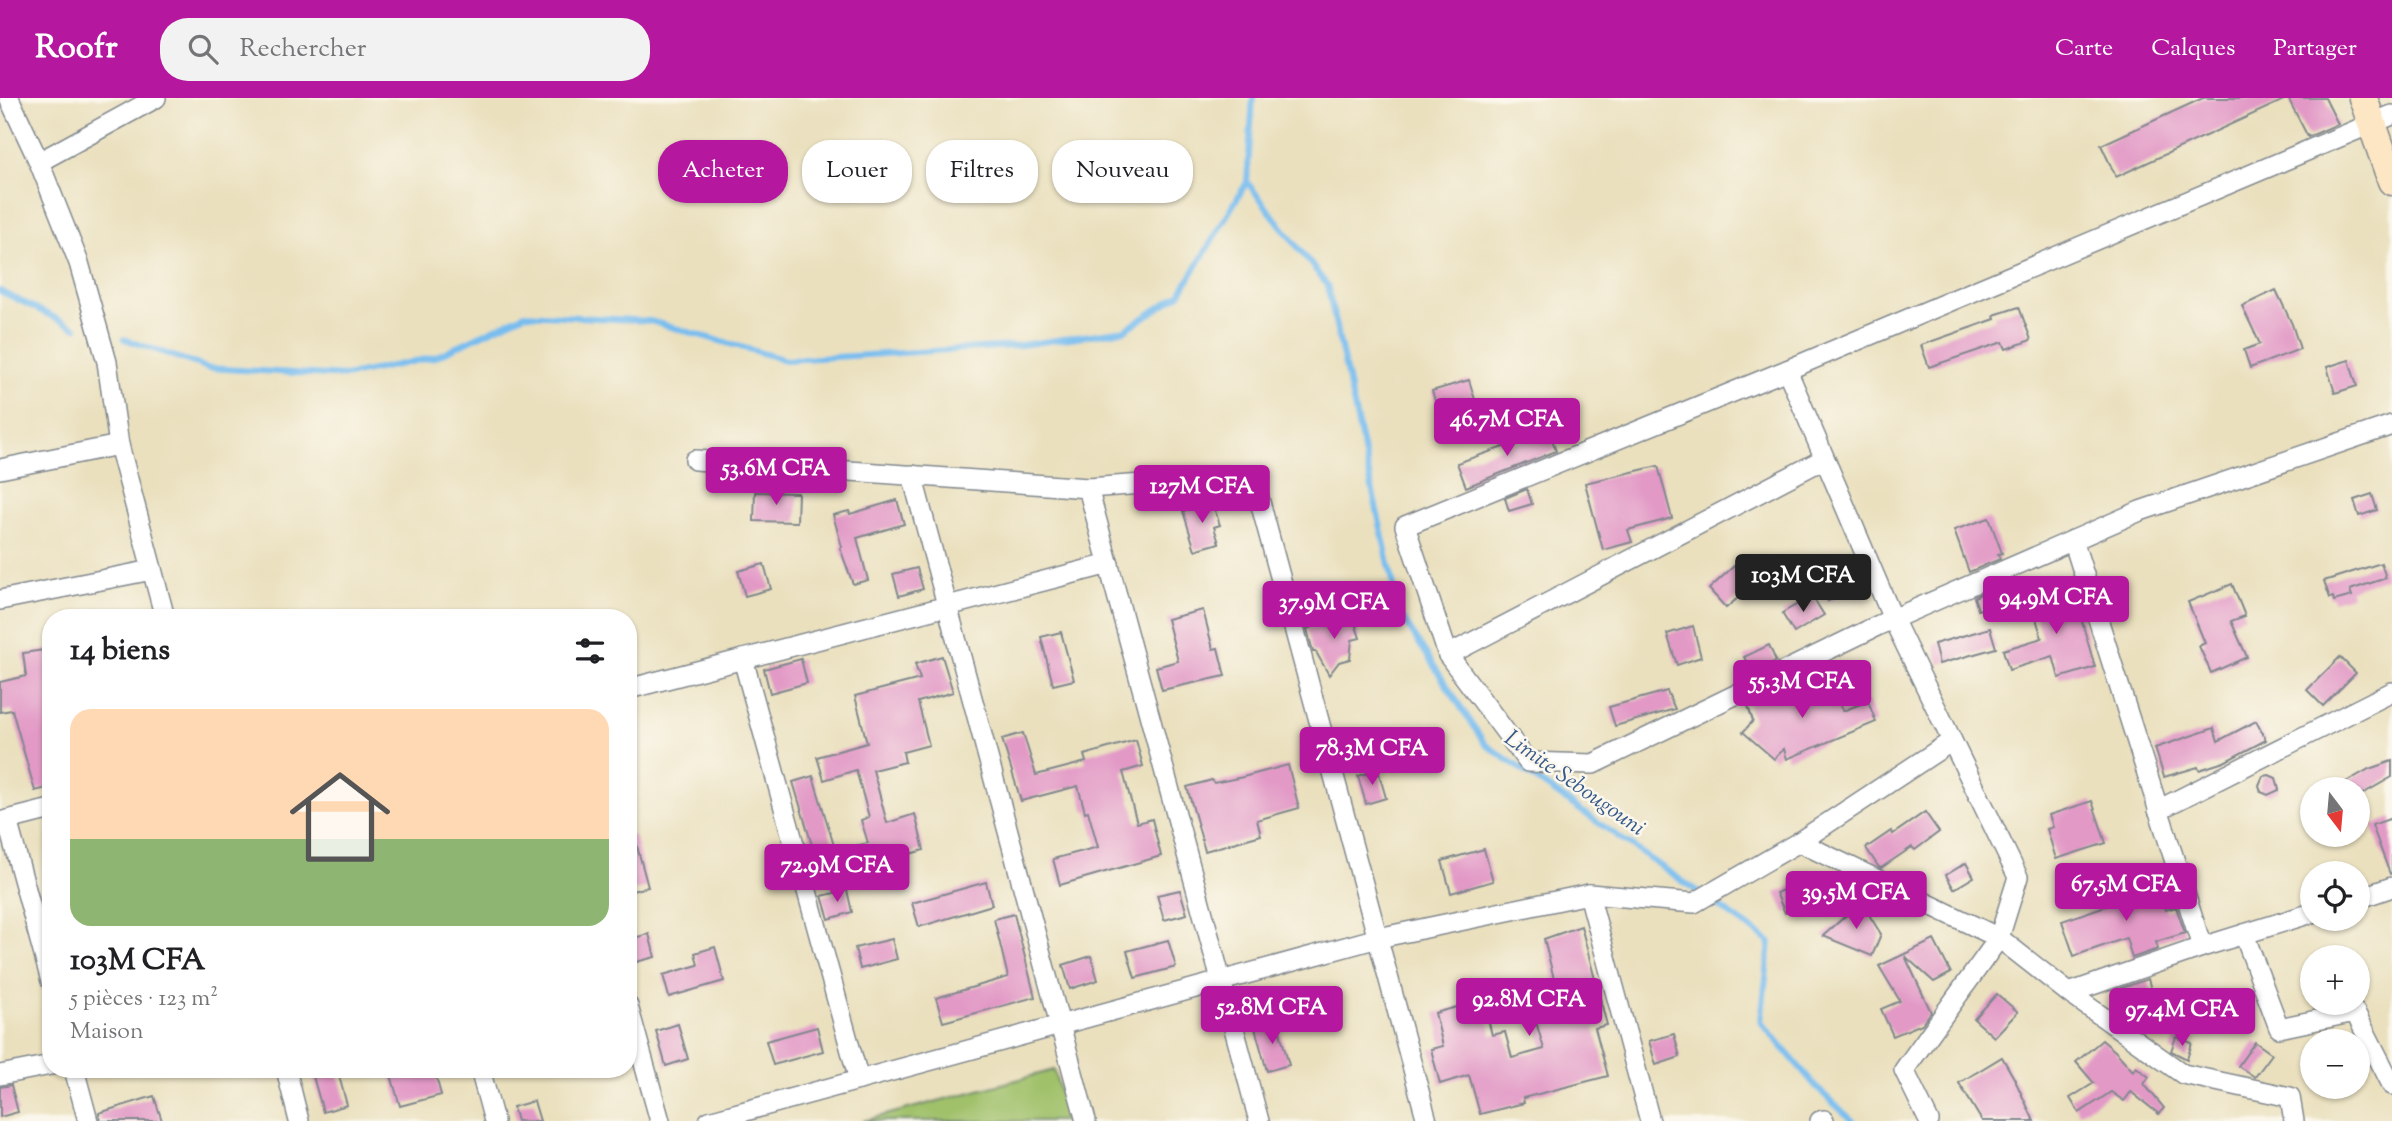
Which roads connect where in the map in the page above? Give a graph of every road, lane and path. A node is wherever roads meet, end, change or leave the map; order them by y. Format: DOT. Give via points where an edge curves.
graph roads {
  1 [pos="9,98"];
  2 [pos="156,98"];
  3 [pos="2376,112"];
  4 [pos="39,162"];
  5 [pos="2392,181"];
  6 [pos="1787,370"];
  7 [pos="2392,425"];
  8 [pos="119,444"];
  9 [pos="1824,459"];
  10 [pos="695,460"];
  11 [pos="0,469"];
  12 [pos="912,475"];
  13 [pos="1088,488"];
  14 [pos="2073,540"];
  15 [pos="1109,564"];
  16 [pos="152,570"];
  17 [pos="0,600"];
  18 [pos="947,606"];
  19 [pos="163,609"];
  20 [pos="1893,619"];
  21 [pos="1448,655"];
  22 [pos="743,659"];
  23 [pos="637,687"];
  24 [pos="2392,692"];
  25 [pos="1952,740"];
  26 [pos="2158,810"];
  27 [pos="42,811"];
  28 [pos="4,821"];
  29 [pos="1799,842"];
  30 [pos="2392,887"];
  31 [pos="1589,894"];
  32 [pos="2370,895"];
  33 [pos="2300,917"];
  34 [pos="2244,934"];
  35 [pos="1377,938"];
  36 [pos="1998,938"];
  37 [pos="2202,947"];
  38 [pos="42,950"];
  39 [pos="1221,981"];
  40 [pos="2069,993"];
  41 [pos="1060,1025"];
  42 [pos="637,1038"];
  43 [pos="42,1067"];
  44 [pos="0,1075"];
  45 [pos="76,1078"];
  46 [pos="288,1078"];
  47 [pos="482,1078"];
  48 [pos="859,1080"];
  49 [pos="2392,1085"];
  50 [pos="88,1121"];
  51 [pos="299,1121"];
  52 [pos="494,1121"];
  53 [pos="660,1121"];
  54 [pos="709,1121"];
  55 [pos="1086,1121"];
  56 [pos="1259,1121"];
  57 [pos="1427,1121"];
  58 [pos="1650,1121"];
  59 [pos="1929,1121"];
  60 [pos="2294,1121"];
  1 -- 4 [label="street"];
  2 -- 4 [label="street"];
  3 -- 5 [label="main road"];
  3 -- 6 [label="street"];
  4 -- 8 [label="street" via="79,262 104,349"];
  6 -- 9 [label="street"];
  6 -- 21 [label="street" via="1405,526"];
  7 -- 14 [label="street" via="2140,511"];
  8 -- 11 [label="street"];
  8 -- 16 [label="street"];
  9 -- 20 [label="street"];
  9 -- 21 [label="street"];
  10 -- 12 [label="street"];
  12 -- 13 [label="street"];
  12 -- 18 [label="street"];
  13 -- 15 [label="street"];
  13 -- 35 [label="street" via="1253,476"];
  14 -- 20 [label="street"];
  14 -- 26 [label="street"];
  15 -- 18 [label="street"];
  15 -- 39 [label="street"];
  16 -- 17 [label="street"];
  16 -- 19 [label="street"];
  18 -- 22 [label="street"];
  18 -- 41 [label="street"];
  20 -- 21 [label="street" via="1593,764 1528,762"];
  20 -- 25 [label="street"];
  22 -- 23 [label="street"];
  22 -- 48 [label="street"];
  24 -- 26 [label="street"];
  25 -- 29 [label="street"];
  25 -- 36 [label="street" via="2018,877"];
  26 -- 37 [label="street"];
  27 -- 28 [label="street"];
  28 -- 38 [label="street"];
  29 -- 31 [label="street" via="1694,902"];
  29 -- 36 [label="street"];
  30 -- 32 [label="street"];
  31 -- 35 [label="street"];
  31 -- 58 [label="street"];
  33 -- 34 [label="street"];
  34 -- 37 [label="street"];
  34 -- 49 [label="street" via="2279,1028 2356,1012"];
  35 -- 39 [label="street"];
  35 -- 57 [label="street"];
  36 -- 40 [label="street"];
  36 -- 59 [label="street" via="1904,1070"];
  37 -- 40 [label="street"];
  39 -- 41 [label="street"];
  39 -- 56 [label="street"];
  40 -- 60 [label="street" via="2183,1074 2290,1097"];
  41 -- 48 [label="street"];
  41 -- 55 [label="street"];
  42 -- 53 [label="street"];
  43 -- 44 [label="street"];
  45 -- 50 [label="street"];
  46 -- 51 [label="street"];
  47 -- 52 [label="street"];
  48 -- 54 [label="street"];
}
